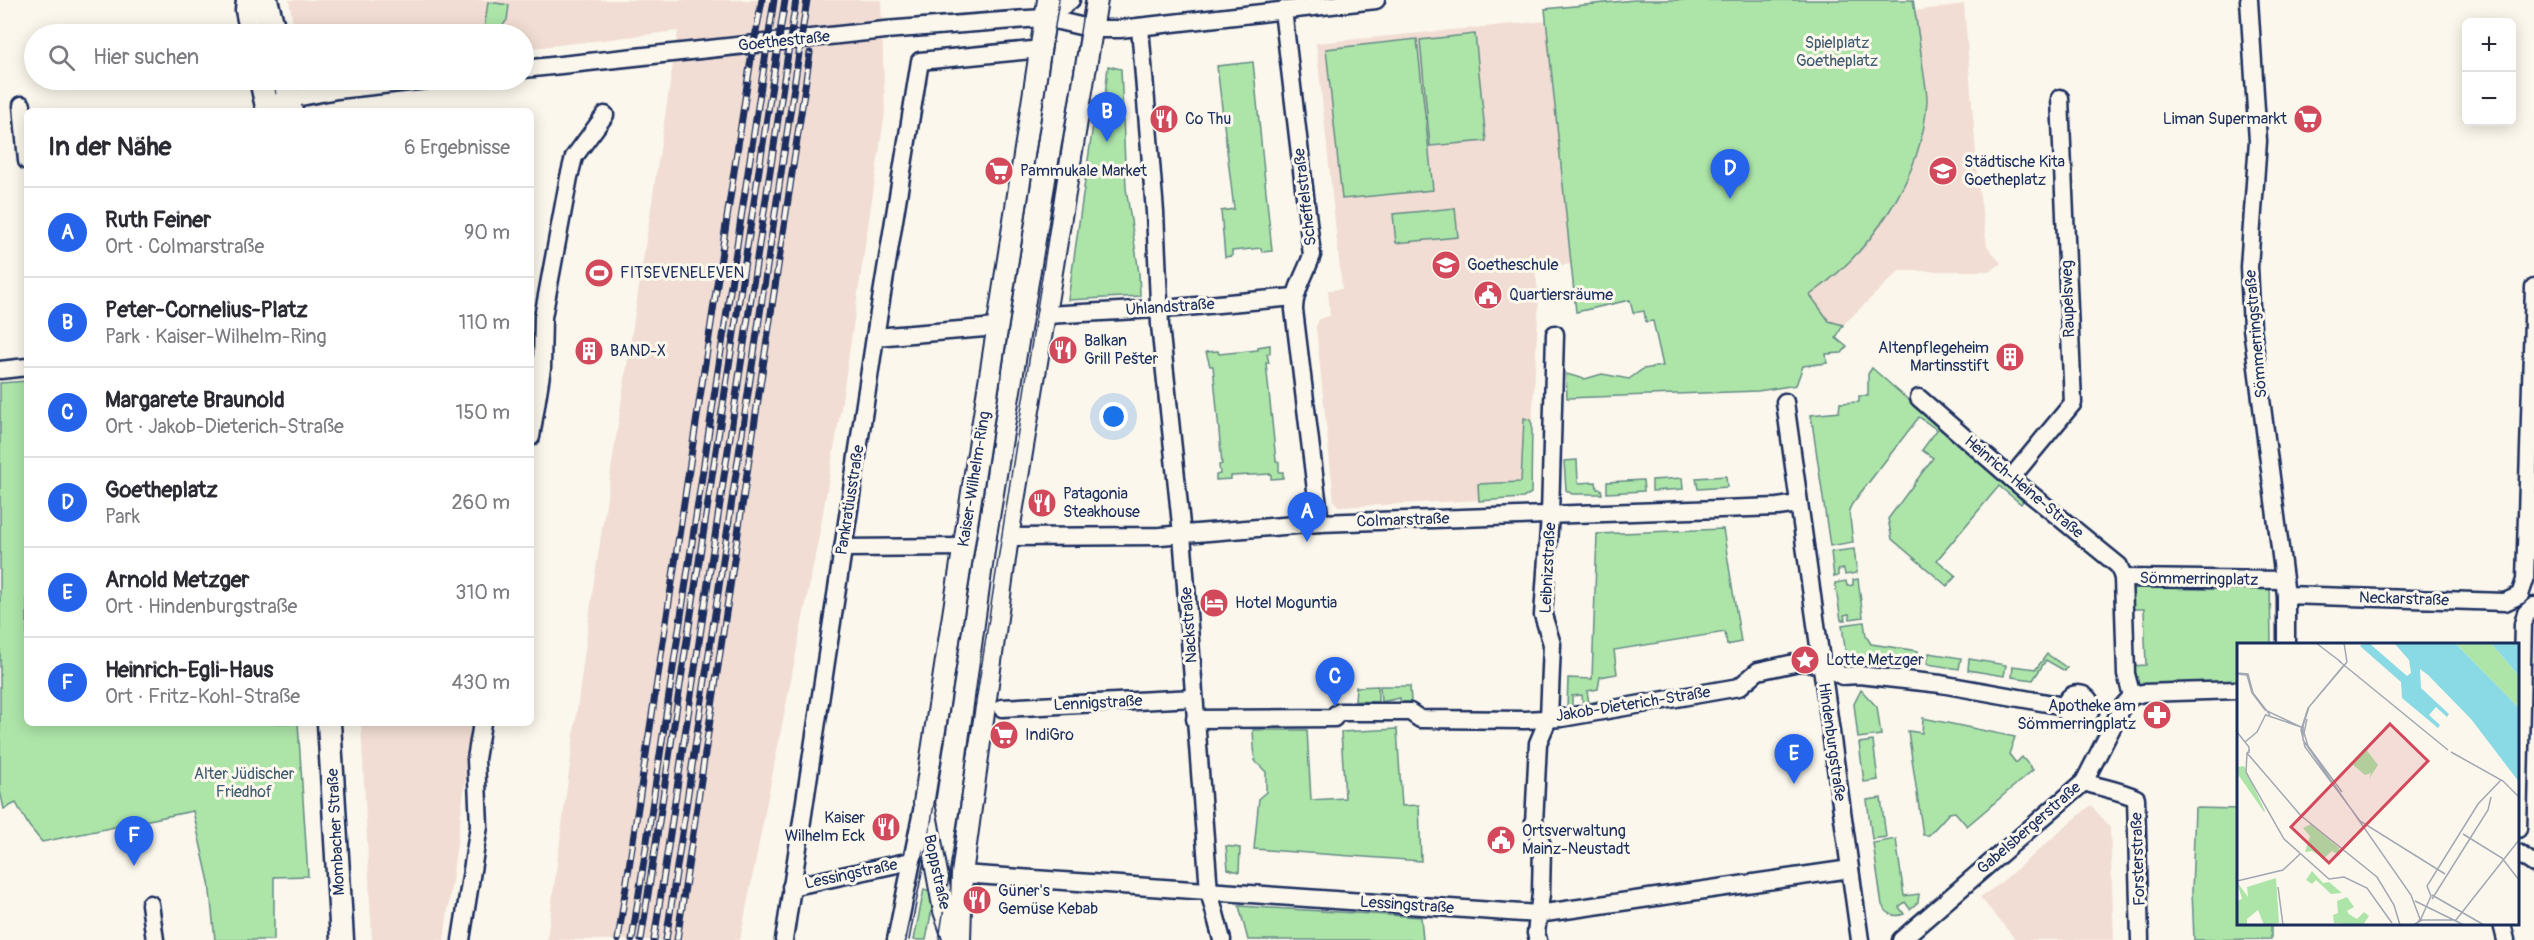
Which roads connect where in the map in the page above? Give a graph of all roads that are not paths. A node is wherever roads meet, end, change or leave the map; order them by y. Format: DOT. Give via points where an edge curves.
graph roads {
  1 [pos="248,0"];
  2 [pos="267,0"];
  3 [pos="1071,0"];
  4 [pos="1097,0"];
  5 [pos="1376,0"];
  6 [pos="2249,0"];
  7 [pos="1047,9"];
  8 [pos="1283,10"];
  9 [pos="250,24"];
  10 [pos="272,24"];
  11 [pos="1140,27"];
  12 [pos="1093,29"];
  13 [pos="1042,50"];
  14 [pos="534,68"];
  15 [pos="263,90"];
  16 [pos="337,90"];
  17 [pos="289,97"];
  18 [pos="2060,98"];
  19 [pos="22,105"];
  20 [pos="267,107"];
  21 [pos="605,115"];
  22 [pos="24,127"];
  23 [pos="2534,287"];
  24 [pos="1294,297"];
  25 [pos="2534,306"];
  26 [pos="1159,309"];
  27 [pos="1046,315"];
  28 [pos="997,327"];
  29 [pos="1555,334"];
  30 [pos="875,337"];
  31 [pos="24,367"];
  32 [pos="536,368"];
  33 [pos="0,370"];
  34 [pos="534,396"];
  35 [pos="1920,398"];
  36 [pos="1785,402"];
  37 [pos="2011,478"];
  38 [pos="1798,504"];
  39 [pos="1550,515"];
  40 [pos="1320,523"];
  41 [pos="1182,534"];
  42 [pos="1008,537"];
  43 [pos="963,547"];
  44 [pos="843,548"];
  45 [pos="2123,578"];
  46 [pos="2285,587"];
  47 [pos="2533,607"];
  48 [pos="2286,643"];
  49 [pos="1821,664"];
  50 [pos="2237,690"];
  51 [pos="2132,696"];
  52 [pos="1194,698"];
  53 [pos="2064,706"];
  54 [pos="1002,708"];
  55 [pos="1549,717"];
  56 [pos="1195,719"];
  57 [pos="329,726"];
  58 [pos="482,726"];
  59 [pos="2519,761"];
  60 [pos="2084,782"];
  61 [pos="924,803"];
  62 [pos="2519,853"];
  63 [pos="2519,854"];
  64 [pos="2534,855"];
  65 [pos="911,861"];
  66 [pos="2534,864"];
  67 [pos="1850,868"];
  68 [pos="962,874"];
  69 [pos="791,887"];
  70 [pos="1209,891"];
  71 [pos="150,903"];
  72 [pos="1538,914"];
  73 [pos="2502,925"];
  74 [pos="155,940"];
  75 [pos="342,940"];
  76 [pos="461,940"];
  77 [pos="784,940"];
  78 [pos="896,940"];
  79 [pos="954,940"];
  80 [pos="960,940"];
  81 [pos="1222,940"];
  82 [pos="1538,940"];
  83 [pos="1860,940"];
  84 [pos="1901,940"];
  85 [pos="2140,940"];
  86 [pos="2506,940"];
  1 -- 9 [label="main road"];
  2 -- 10 [label="main road"];
  3 -- 7 [label="street"];
  4 -- 12 [label="street"];
  5 -- 8 [label="street, Goethestraße"];
  6 -- 46 [label="street, Sömmerringstraße" via="2258,141 2249,267 2252,328"];
  7 -- 12 [label="street, Goethestraße"];
  7 -- 13 [label="street, Kaiser-Wilhelm-Ring"];
  7 -- 14 [label="street, Goethestraße"];
  8 -- 11 [label="street, Goethestraße"];
  8 -- 24 [label="street, Scheffelstraße" via="1312,255"];
  11 -- 12 [label="street, Goethestraße"];
  11 -- 26 [label="street, Nackstraße"];
  12 -- 27 [label="street"];
  13 -- 28 [label="street, Kaiser-Wilhelm-Ring"];
  13 -- 30 [label="street, Pankratiusstraße" via="920,61"];
  15 -- 20 [label="main road"];
  16 -- 17 [label="street"];
  17 -- 20 [label="street"];
  18 -- 37 [label="street, Raupelsweg" via="2073,403"];
  19 -- 22 [label="street"];
  21 -- 32 [label="street" via="574,157"];
  23 -- 25 [label="street"];
  24 -- 26 [label="street, Uhlandstraße"];
  24 -- 40 [label="street, Scheffelstraße"];
  25 -- 46 [label="street, Neckarstraße" via="2525,580 2520,595 2505,602"];
  26 -- 27 [label="street, Uhlandstraße"];
  26 -- 41 [label="street, Nackstraße"];
  27 -- 42 [label="street"];
  28 -- 30 [label="street"];
  28 -- 43 [label="street, Kaiser-Wilhelm-Ring"];
  29 -- 39 [label="street, Leibnizstraße"];
  30 -- 44 [label="street, Pankratiusstraße"];
  31 -- 33 [label="street"];
  32 -- 34 [label="street"];
  35 -- 37 [label="street, Heinrich-Heine-Straße"];
  36 -- 38 [label="street, Hindenburgstraße"];
  37 -- 45 [label="street, Heinrich-Heine-Straße" via="2119,566"];
  38 -- 39 [label="street, Colmarstraße"];
  38 -- 49 [label="street, Hindenburgstraße"];
  39 -- 40 [label="street, Colmarstraße"];
  39 -- 55 [label="street, Leibnizstraße" via="1543,615 1552,644"];
  40 -- 41 [label="street, Colmarstraße"];
  41 -- 42 [label="street, Colmarstraße"];
  41 -- 52 [label="street, Nackstraße"];
  42 -- 68 [label="street"];
  43 -- 44 [label="street"];
  43 -- 61 [label="street, Kaiser-Wilhelm-Ring"];
  44 -- 69 [label="street, Pankratiusstraße"];
  45 -- 46 [label="street, Sömmerringplatz"];
  45 -- 51 [label="street, Sömmerringplatz" via="2126,674"];
  46 -- 48 [label="street"];
  47 -- 59 [label="street" via="2523,624"];
  49 -- 53 [label="street, Jakob-Dieterich-Straße" via="1838,675 1941,684"];
  49 -- 55 [label="street, Jakob-Dieterich-Straße" via="1799,663 1758,671 1739,687 1562,718"];
  49 -- 67 [label="street, Hindenburgstraße"];
  50 -- 51 [label="street"];
  51 -- 60 [label="street, Gabelsbergerstraße"];
  52 -- 54 [label="street, Lennigstraße"];
  52 -- 56 [label="street, Nackstraße"];
  55 -- 56 [label="street, Jakob-Dieterich-Straße" via="1420,720 1410,712 1340,712 1334,718"];
  55 -- 72 [label="street, Leibnizstraße" via="1538,743 1534,824 1542,845"];
  56 -- 70 [label="street, Nackstraße"];
  57 -- 75 [label="main road, Mombacher Straße"];
  58 -- 76 [label="street" via="476,759 479,826"];
  60 -- 84 [label="street, Gabelsbergerstraße"];
  60 -- 85 [label="street, Forsterstraße" via="2136,798"];
  61 -- 65 [label="street, Kaiser-Wilhelm-Ring"];
  61 -- 79 [label="street, Boppstraße" via="944,911"];
  62 -- 64 [label="street"];
  63 -- 66 [label="street"];
  65 -- 69 [label="street, Lessingstraße"];
  65 -- 78 [label="street, Kaiser-Wilhelm-Ring"];
  67 -- 72 [label="street, Lessingstraße"];
  67 -- 83 [label="street, Hindenburgstraße"];
  68 -- 70 [label="street, Lessingstraße"];
  68 -- 80 [label="street, Boppstraße"];
  69 -- 77 [label="street, Pankratiusstraße"];
  70 -- 72 [label="street, Lessingstraße"];
  70 -- 81 [label="street, Nackstraße"];
  71 -- 74 [label="street"];
  72 -- 82 [label="street, Leibnizstraße"];
  73 -- 86 [label="street"];
}
